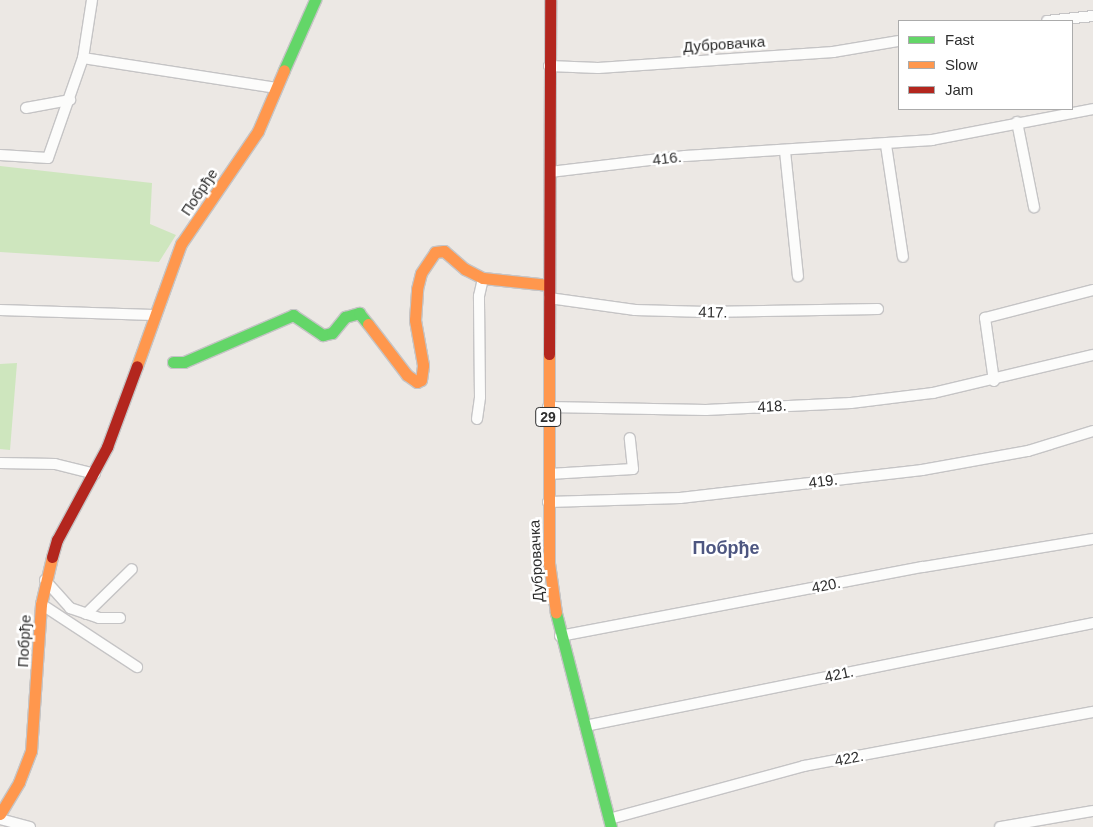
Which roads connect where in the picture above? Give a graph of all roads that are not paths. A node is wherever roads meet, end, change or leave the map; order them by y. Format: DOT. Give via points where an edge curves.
graph roads {
  1 [pos="92,0"];
  2 [pos="315,0"];
  3 [pos="550,0"];
  4 [pos="1093,16"];
  5 [pos="1056,20"];
  6 [pos="898,41"];
  7 [pos="83,58"];
  8 [pos="549,66"];
  9 [pos="277,88"];
  10 [pos="70,100"];
  11 [pos="26,108"];
  12 [pos="1093,109"];
  13 [pos="1017,122"];
  14 [pos="886,144"];
  15 [pos="785,152"];
  16 [pos="0,154"];
  17 [pos="550,172"];
  18 [pos="1034,207"];
  19 [pos="903,257"];
  20 [pos="798,276"];
  21 [pos="483,278"];
  22 [pos="549,285"];
  23 [pos="1093,290"];
  24 [pos="549,298"];
  25 [pos="878,309"];
  26 [pos="0,310"];
  27 [pos="152,315"];
  28 [pos="1093,355"];
  29 [pos="173,362"];
  30 [pos="994,381"];
  31 [pos="548,408"];
  32 [pos="477,419"];
  33 [pos="1093,431"];
  34 [pos="630,438"];
  35 [pos="0,463"];
  36 [pos="95,474"];
  37 [pos="549,474"];
  38 [pos="548,502"];
  39 [pos="1093,540"];
  40 [pos="132,568"];
  41 [pos="45,580"];
  42 [pos="41,604"];
  43 [pos="86,614"];
  44 [pos="120,618"];
  45 [pos="1093,623"];
  46 [pos="560,636"];
  47 [pos="137,667"];
  48 [pos="1093,712"];
  49 [pos="585,726"];
  50 [pos="2,807"];
  51 [pos="1093,811"];
  52 [pos="0,819"];
  53 [pos="610,823"];
  54 [pos="30,827"];
  55 [pos="1000,827"];
  1 -- 7 [label="street"];
  2 -- 9 [label="street, Побрђе"];
  3 -- 8 [label="street, Дубровачка / 29"];
  4 -- 5 [label="street"];
  6 -- 8 [label="street, Дубровачка" via="834,52 598,68"];
  7 -- 9 [label="street"];
  7 -- 10 [label="street"];
  8 -- 17 [label="street, Дубровачка / 29"];
  9 -- 27 [label="street, Побрђе" via="258,131 181,244"];
  10 -- 11 [label="street"];
  10 -- 16 [label="street" via="48,158"];
  12 -- 13 [label="street, 416."];
  13 -- 14 [label="street, 416." via="932,140"];
  13 -- 18 [label="street"];
  14 -- 15 [label="street, 416."];
  14 -- 19 [label="street"];
  15 -- 17 [label="street, 416." via="685,156"];
  15 -- 20 [label="street"];
  17 -- 22 [label="street, Дубровачка / 29"];
  21 -- 22 [label="street"];
  21 -- 29 [label="street" via="444,251 435,252 429,259 417,289 415,320 423,365 421,380 417,382 406,375 359,313 345,317 332,334 323,335 293,315 184,362"];
  21 -- 32 [label="street"];
  22 -- 24 [label="street, Дубровачка / 29"];
  23 -- 30 [label="street" via="985,318"];
  24 -- 25 [label="street, 417." via="652,311"];
  24 -- 31 [label="street, Дубровачка / 29"];
  26 -- 27 [label="street"];
  27 -- 36 [label="street, Побрђе"];
  28 -- 30 [label="street, 418."];
  30 -- 31 [label="street, 418." via="933,393 851,403 706,410"];
  31 -- 37 [label="street, Дубровачка / 29"];
  33 -- 38 [label="street, 419." via="1028,451 922,470 680,498"];
  34 -- 37 [label="street" via="633,468"];
  35 -- 36 [label="street" via="55,464"];
  36 -- 41 [label="street, Побрђе" via="57,540"];
  37 -- 38 [label="street, Дубровачка / 29"];
  38 -- 46 [label="street, Дубровачка / 29" via="552,595"];
  39 -- 46 [label="street, 420." via="923,566"];
  40 -- 43 [label="street"];
  41 -- 42 [label="street, Побрђе"];
  41 -- 43 [label="street" via="70,608"];
  42 -- 47 [label="street"];
  42 -- 50 [label="street, Побрђе" via="31,751 19,782"];
  43 -- 44 [label="street"];
  45 -- 49 [label="street, 421."];
  46 -- 49 [label="street, Дубровачка / 29"];
  48 -- 53 [label="street, 422." via="804,766"];
  49 -- 53 [label="street, Дубровачка / 29"];
  51 -- 55 [label="street"];
  52 -- 54 [label="street"];
}
